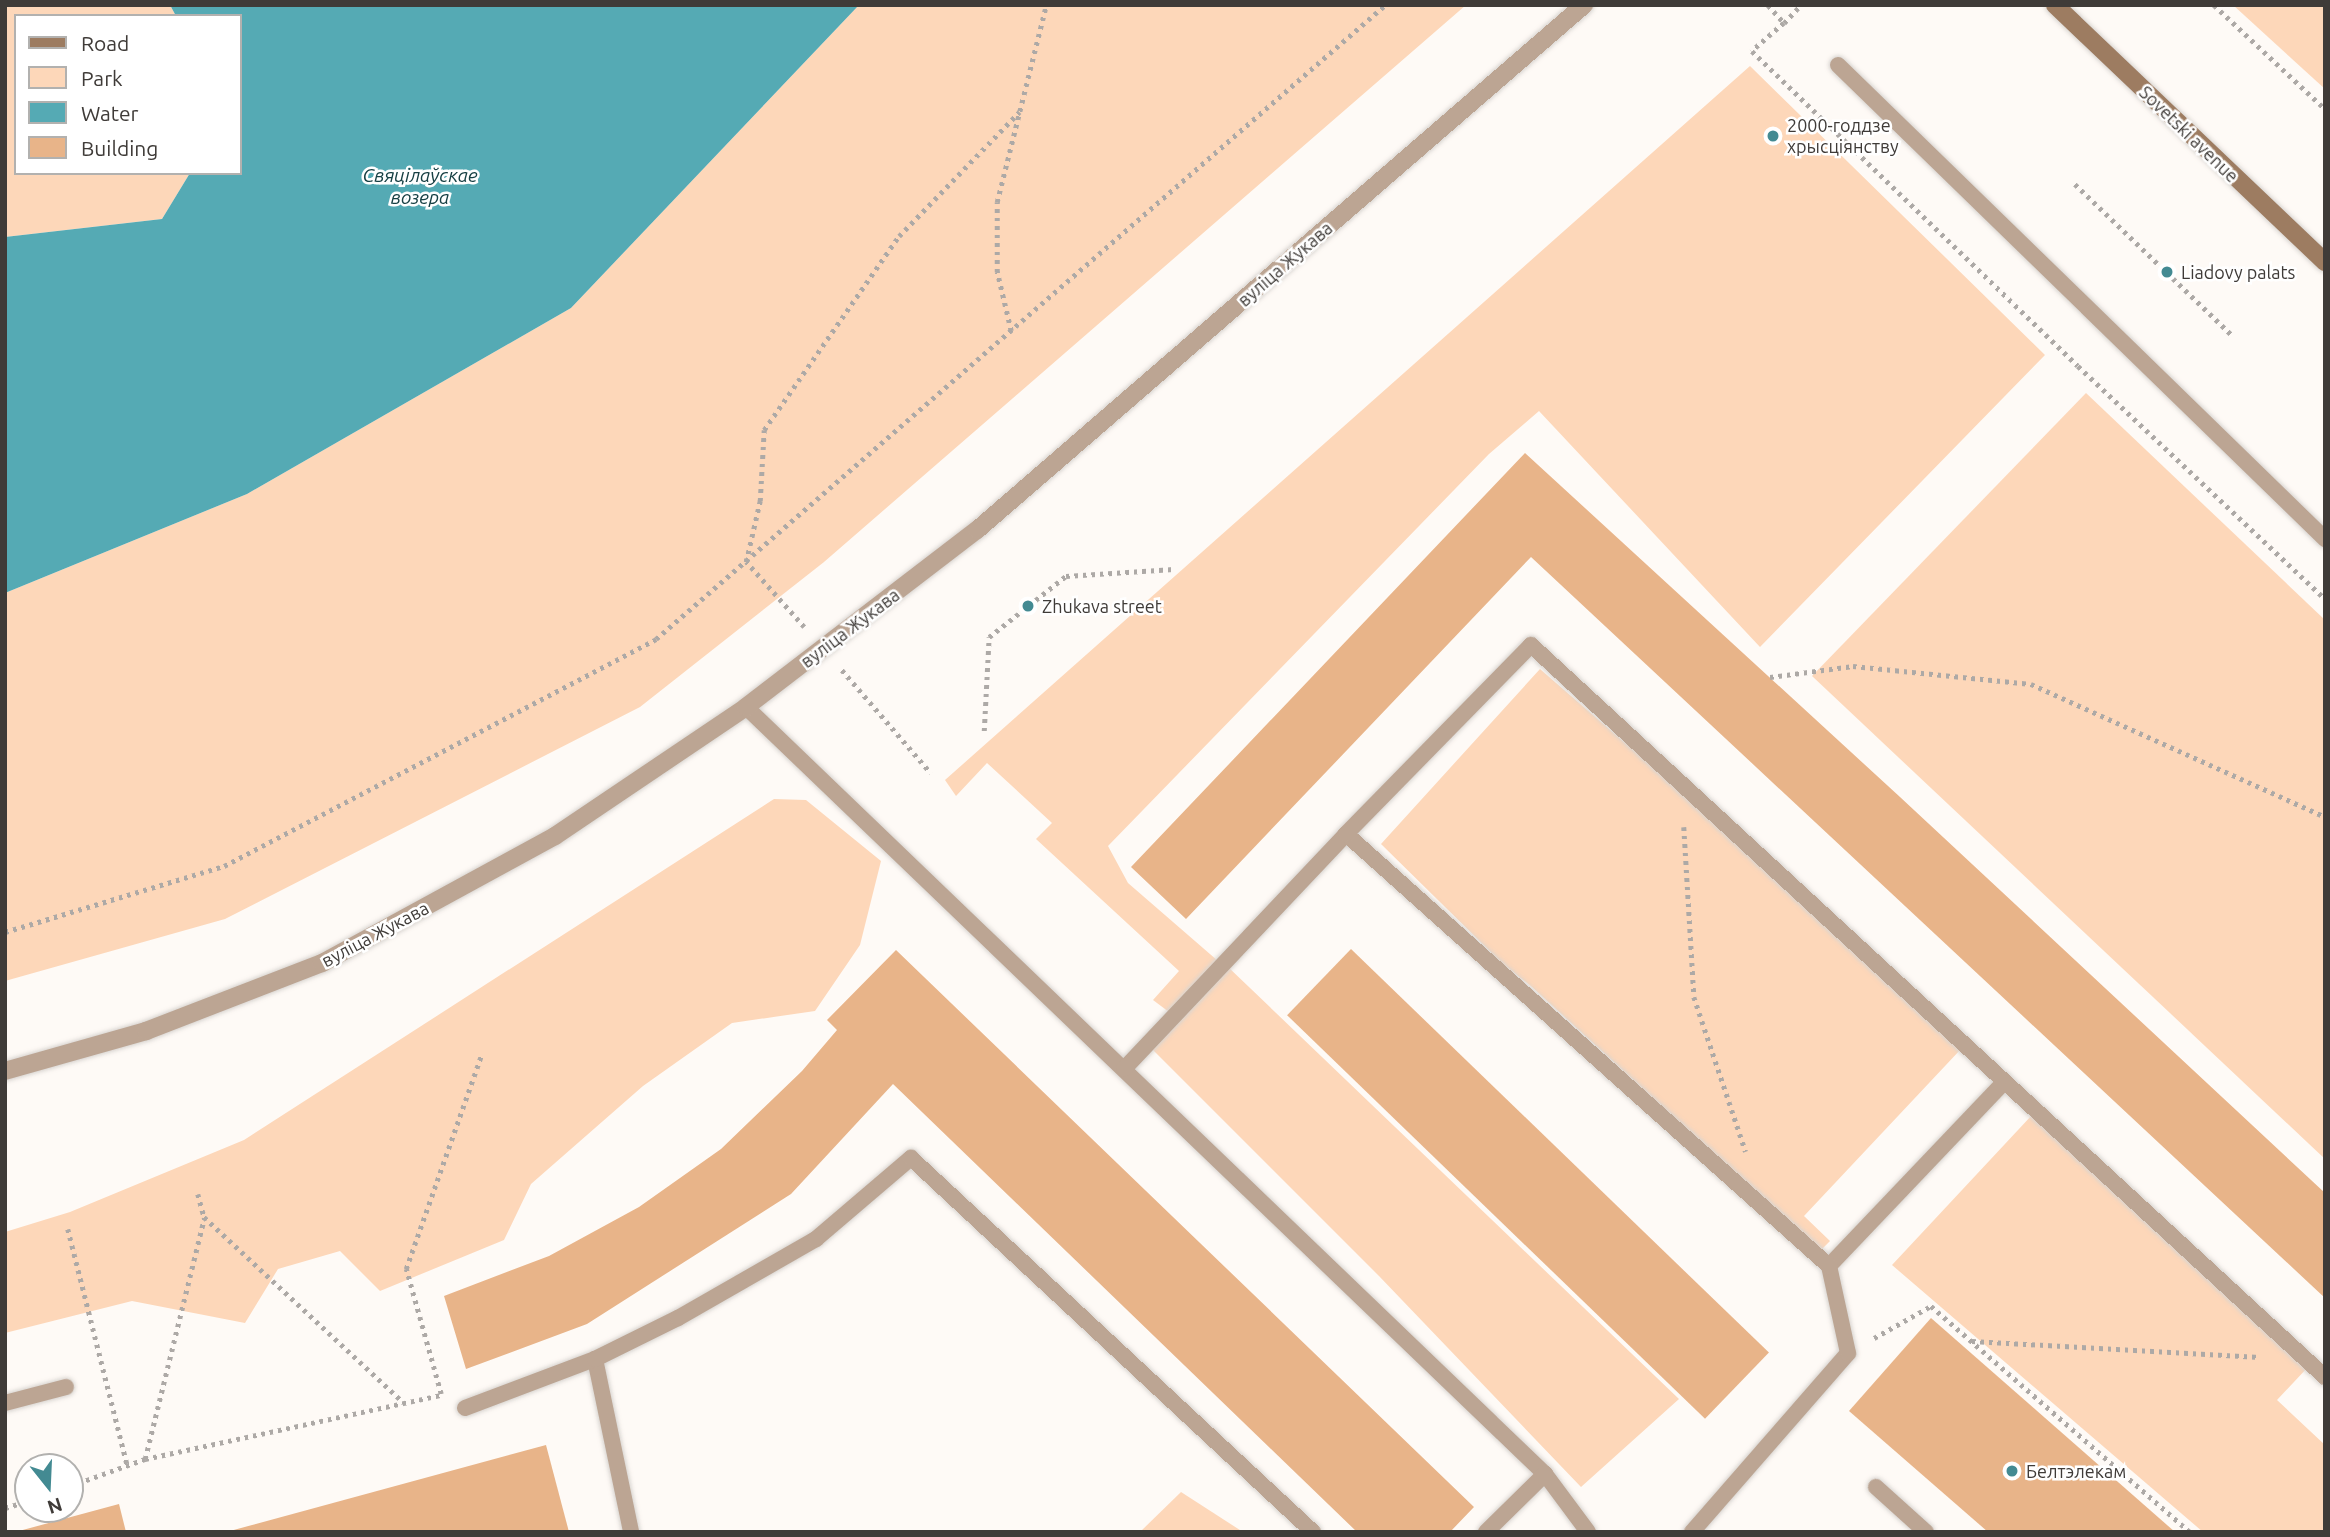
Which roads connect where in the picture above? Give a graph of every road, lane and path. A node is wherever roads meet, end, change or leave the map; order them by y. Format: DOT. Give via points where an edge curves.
graph roads {
  1 [pos="1046,5"];
  2 [pos="1385,5"];
  3 [pos="1584,5"];
  4 [pos="1768,5"];
  5 [pos="1801,5"];
  6 [pos="2055,5"];
  7 [pos="2214,5"];
  8 [pos="1784,23"];
  9 [pos="1838,65"];
  10 [pos="2325,109"];
  11 [pos="1019,112"];
  12 [pos="2075,184"];
  13 [pos="2325,262"];
  14 [pos="1011,331"];
  15 [pos="2232,335"];
  16 [pos="2325,539"];
  17 [pos="746,562"];
  18 [pos="1174,569"];
  19 [pos="2325,599"];
  20 [pos="1770,677"];
  21 [pos="746,707"];
  22 [pos="984,730"];
  23 [pos="1682,785"];
  24 [pos="2325,817"];
  25 [pos="1346,834"];
  26 [pos="5,932"];
  27 [pos="481,1056"];
  28 [pos="1124,1069"];
  29 [pos="5,1071"];
  30 [pos="2004,1082"];
  31 [pos="1748,1160"];
  32 [pos="198,1194"];
  33 [pos="204,1217"];
  34 [pos="68,1229"];
  35 [pos="1829,1266"];
  36 [pos="1971,1340"];
  37 [pos="1848,1353"];
  38 [pos="595,1359"];
  39 [pos="2305,1359"];
  40 [pos="2325,1377"];
  41 [pos="66,1387"];
  42 [pos="441,1395"];
  43 [pos="5,1403"];
  44 [pos="404,1403"];
  45 [pos="465,1408"];
  46 [pos="145,1459"];
  47 [pos="128,1467"];
  48 [pos="1545,1474"];
  49 [pos="84,1481"];
  50 [pos="1876,1487"];
  51 [pos="1924,1531"];
  52 [pos="631,1532"];
  53 [pos="1313,1532"];
  54 [pos="1486,1532"];
  55 [pos="1588,1532"];
  56 [pos="1692,1532"];
  57 [pos="2190,1532"];
  1 -- 11 [label="path"];
  2 -- 14 [label="path"];
  3 -- 21 [label="street, вуліца Жукава" via="978,530"];
  4 -- 8 [label="path"];
  5 -- 8 [label="path"];
  6 -- 13 [label="main road, Sovetski avenue"];
  7 -- 10 [label="path"];
  8 -- 19 [label="path" via="1752,51"];
  9 -- 16 [label="lane"];
  11 -- 14 [label="path" via="997,202 998,272"];
  11 -- 17 [label="path" via="898,236 764,430 760,501"];
  12 -- 15 [label="path"];
  14 -- 17 [label="path"];
  17 -- 26 [label="path" via="656,639 224,866"];
  18 -- 22 [label="path" via="1066,576 989,637"];
  20 -- 24 [label="path" via="1853,666 2031,684"];
  21 -- 28 [label="lane"];
  21 -- 29 [label="street, вуліца Жукава" via="555,836 322,964 146,1031"];
  23 -- 25 [label="lane" via="1531,645"];
  23 -- 30 [label="lane"];
  23 -- 31 [label="path" via="1694,998"];
  25 -- 28 [label="lane"];
  25 -- 35 [label="lane"];
  27 -- 42 [label="path" via="406,1269"];
  28 -- 48 [label="lane"];
  30 -- 35 [label="lane"];
  30 -- 39 [label="lane"];
  32 -- 33 [label="path"];
  33 -- 44 [label="path"];
  33 -- 46 [label="path"];
  34 -- 47 [label="path"];
  35 -- 37 [label="lane"];
  36 -- 37 [label="path" via="1931,1306"];
  36 -- 39 [label="path"];
  36 -- 57 [label="path"];
  37 -- 56 [label="lane"];
  38 -- 45 [label="lane"];
  38 -- 52 [label="lane"];
  38 -- 53 [label="lane" via="678,1318 816,1239 911,1158"];
  39 -- 40 [label="lane"];
  41 -- 43 [label="lane"];
  42 -- 44 [label="path"];
  42 -- 45 [label="path"];
  44 -- 46 [label="path"];
  46 -- 47 [label="path"];
  47 -- 49 [label="path"];
  48 -- 54 [label="lane"];
  48 -- 55 [label="lane"];
  50 -- 51 [label="lane"];
}
